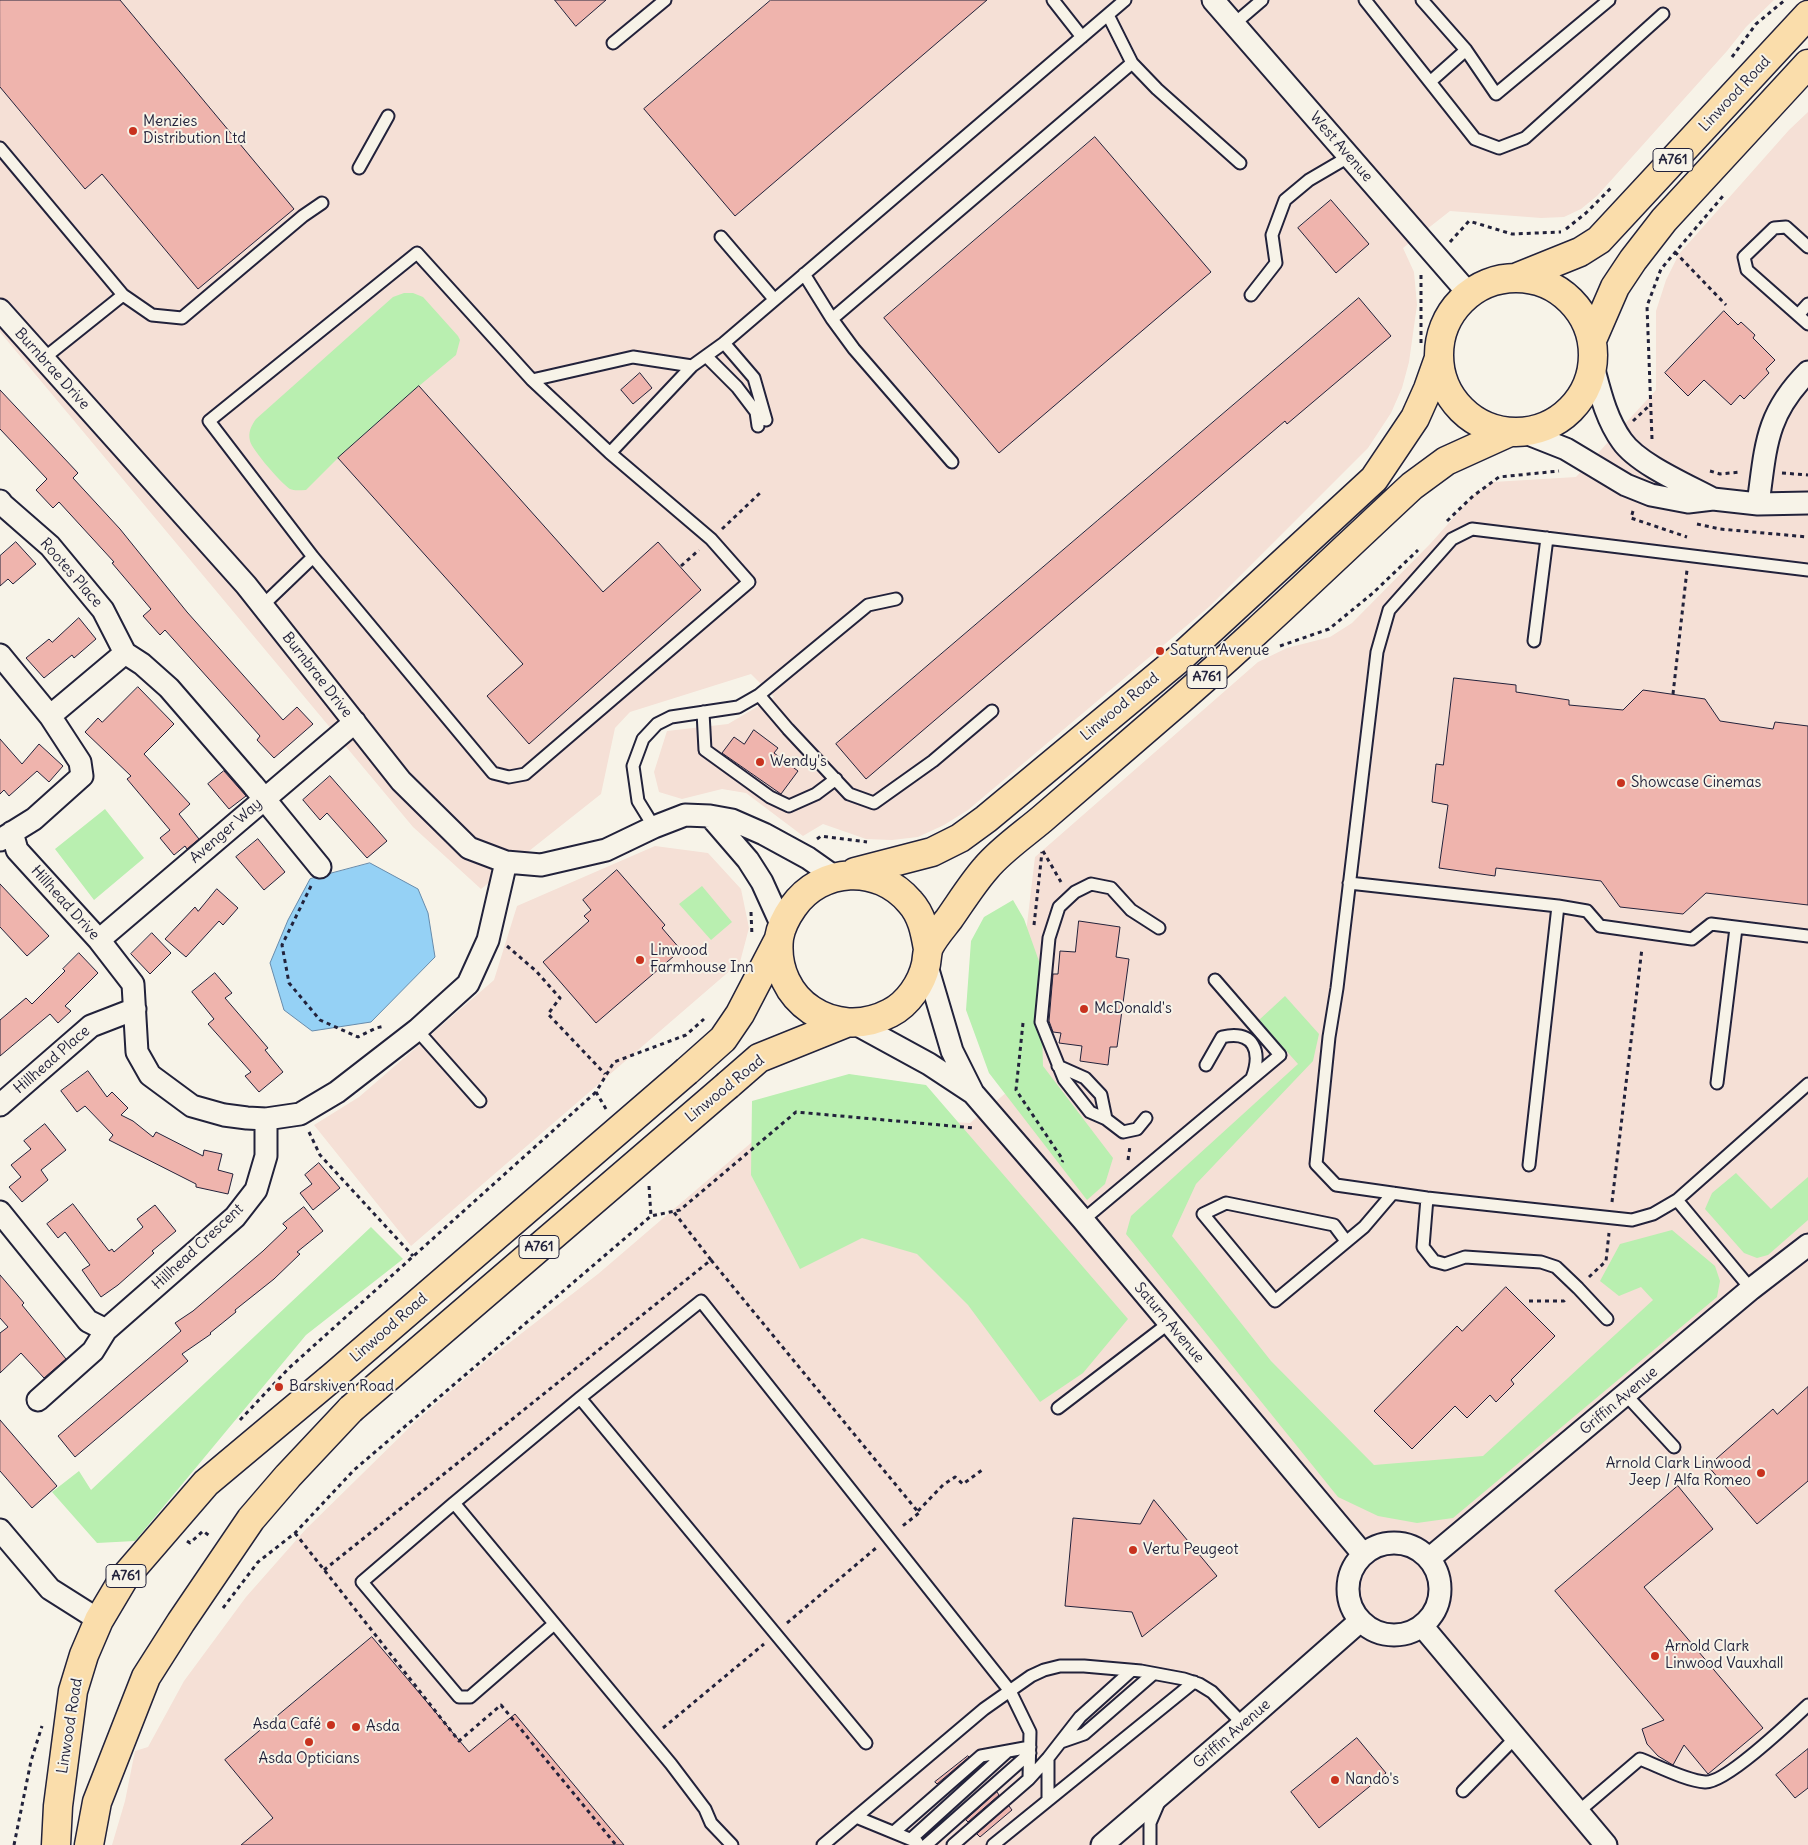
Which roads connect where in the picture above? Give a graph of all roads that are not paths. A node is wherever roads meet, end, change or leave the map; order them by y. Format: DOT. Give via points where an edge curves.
graph roads {
  1 [pos="665,0"];
  2 [pos="1053,0"];
  3 [pos="1125,0"];
  4 [pos="1213,0"];
  5 [pos="1262,0"];
  6 [pos="1365,0"];
  7 [pos="1422,0"];
  8 [pos="1608,0"];
  9 [pos="1662,14"];
  10 [pos="1108,15"];
  11 [pos="1808,15"];
  12 [pos="1234,24"];
  13 [pos="1082,38"];
  14 [pos="613,43"];
  15 [pos="1466,50"];
  16 [pos="1132,63"];
  17 [pos="1808,64"];
  18 [pos="1430,82"];
  19 [pos="388,116"];
  20 [pos="0,148"];
  21 [pos="1350,156"];
  22 [pos="1240,163"];
  23 [pos="359,168"];
  24 [pos="322,203"];
  25 [pos="721,237"];
  26 [pos="1808,247"];
  27 [pos="804,274"];
  28 [pos="1518,277"];
  29 [pos="1469,294"];
  30 [pos="123,295"];
  31 [pos="1252,295"];
  32 [pos="774,299"];
  33 [pos="1808,304"];
  34 [pos="0,310"];
  35 [pos="1798,315"];
  36 [pos="832,319"];
  37 [pos="1808,324"];
  38 [pos="724,343"];
  39 [pos="1593,353"];
  40 [pos="1430,354"];
  41 [pos="706,356"];
  42 [pos="43,359"];
  43 [pos="692,366"];
  44 [pos="1808,372"];
  45 [pos="532,380"];
  46 [pos="1516,432"];
  47 [pos="610,454"];
  48 [pos="952,462"];
  49 [pos="1713,499"];
  50 [pos="1808,503"];
  51 [pos="1758,504"];
  52 [pos="1,505"];
  53 [pos="1547,538"];
  54 [pos="313,557"];
  55 [pos="1808,570"];
  56 [pos="896,599"];
  57 [pos="262,606"];
  58 [pos="1534,640"];
  59 [pos="125,653"];
  60 [pos="0,655"];
  61 [pos="759,695"];
  62 [pos="992,711"];
  63 [pos="703,712"];
  64 [pos="50,716"];
  65 [pos="355,722"];
  66 [pos="836,779"];
  67 [pos="258,792"];
  68 [pos="710,816"];
  69 [pos="654,827"];
  70 [pos="6,836"];
  71 [pos="506,862"];
  72 [pos="320,867"];
  73 [pos="839,876"];
  74 [pos="1349,883"];
  75 [pos="1558,906"];
  76 [pos="1159,928"];
  77 [pos="1736,928"];
  78 [pos="781,932"];
  79 [pos="1808,936"];
  80 [pos="99,940"];
  81 [pos="927,956"];
  82 [pos="1215,980"];
  83 [pos="134,1008"];
  84 [pos="850,1023"];
  85 [pos="417,1030"];
  86 [pos="1206,1064"];
  87 [pos="1058,1066"];
  88 [pos="1251,1080"];
  89 [pos="1716,1083"];
  90 [pos="1808,1084"];
  91 [pos="973,1093"];
  92 [pos="480,1101"];
  93 [pos="0,1105"];
  94 [pos="1146,1118"];
  95 [pos="266,1119"];
  96 [pos="1106,1120"];
  97 [pos="1528,1165"];
  98 [pos="1393,1193"];
  99 [pos="1428,1198"];
  100 [pos="1676,1200"];
  101 [pos="0,1212"];
  102 [pos="1083,1220"];
  103 [pos="1346,1241"];
  104 [pos="1808,1244"];
  105 [pos="1751,1289"];
  106 [pos="1607,1319"];
  107 [pos="1170,1323"];
  108 [pos="106,1330"];
  109 [pos="1626,1395"];
  110 [pos="580,1398"];
  111 [pos="38,1400"];
  112 [pos="1058,1408"];
  113 [pos="1674,1447"];
  114 [pos="454,1503"];
  115 [pos="0,1530"];
  116 [pos="1363,1554"];
  117 [pos="1430,1558"];
  118 [pos="99,1620"];
  119 [pos="1360,1621"];
  120 [pos="554,1624"];
  121 [pos="1423,1627"];
  122 [pos="1130,1670"];
  123 [pos="1153,1674"];
  124 [pos="1194,1682"];
  125 [pos="1010,1691"];
  126 [pos="1808,1705"];
  127 [pos="1243,1724"];
  128 [pos="1516,1737"];
  129 [pos="1061,1742"];
  130 [pos="866,1743"];
  131 [pos="1009,1750"];
  132 [pos="1030,1750"];
  133 [pos="1048,1758"];
  134 [pos="1029,1779"];
  135 [pos="1463,1790"];
  136 [pos="1162,1794"];
  137 [pos="1048,1800"];
  138 [pos="1579,1811"];
  139 [pos="856,1817"];
  140 [pos="894,1832"];
  141 [pos="911,1839"];
  142 [pos="56,1845"];
  143 [pos="89,1845"];
  144 [pos="732,1845"];
  145 [pos="823,1845"];
  146 [pos="925,1845"];
  147 [pos="953,1845"];
  148 [pos="993,1845"];
  149 [pos="1102,1845"];
  150 [pos="1150,1845"];
  151 [pos="1606,1845"];
  1 -- 14 [label="lane"];
  2 -- 13 [label="lane"];
  3 -- 10 [label="lane"];
  4 -- 12 [label="street, West Avenue"];
  5 -- 12 [label="lane"];
  6 -- 18 [label="lane"];
  7 -- 15 [label="lane"];
  8 -- 15 [label="lane" via="1496,94"];
  9 -- 18 [label="lane" via="1525,138 1499,148 1475,139"];
  10 -- 13 [label="lane"];
  10 -- 16 [label="lane"];
  11 -- 28 [label="main road, Linwood Road / A761" via="1599,240 1580,252"];
  12 -- 21 [label="street, West Avenue"];
  13 -- 27 [label="lane"];
  15 -- 18 [label="lane"];
  16 -- 22 [label="lane"];
  16 -- 36 [label="lane"];
  17 -- 39 [label="main road, A761" via="1664,220 1632,260 1615,287"];
  19 -- 23 [label="lane"];
  20 -- 30 [label="lane"];
  21 -- 29 [label="street, West Avenue"];
  21 -- 31 [label="lane" via="1309,180 1285,200 1272,235 1276,263"];
  24 -- 30 [label="lane" via="182,318 152,315"];
  25 -- 32 [label="lane"];
  26 -- 35 [label="lane" via="1786,227 1774,228 1744,257 1747,270"];
  27 -- 32 [label="lane"];
  27 -- 36 [label="lane"];
  28 -- 29 [label="main road" via="1492,281"];
  28 -- 39 [label="main road" via="1544,282 1566,295 1583,315"];
  29 -- 40 [label="main road" via="1452,311"];
  30 -- 42 [label="lane"];
  32 -- 38 [label="lane"];
  33 -- 35 [label="lane"];
  34 -- 42 [label="street, Burnbrae Drive"];
  35 -- 37 [label="lane"];
  36 -- 48 [label="lane"];
  38 -- 41 [label="lane"];
  38 -- 41 [label="lane" via="754,378 762,423 736,387"];
  39 -- 46 [label="main road" via="1585,391 1568,412 1547,426"];
  39 -- 49 [label="street" via="1606,408 1623,443 1654,466"];
  40 -- 46 [label="main road" via="1456,404 1475,420 1498,430"];
  40 -- 73 [label="main road, Linwood Road / A761" via="1428,389 1415,418 1374,478 1181,657 986,820 960,838 932,852"];
  41 -- 43 [label="lane"];
  42 -- 57 [label="street, Burnbrae Drive"];
  43 -- 45 [label="lane" via="633,357"];
  43 -- 47 [label="lane"];
  44 -- 51 [label="street" via="1786,396 1772,424"];
  45 -- 47 [label="lane"];
  45 -- 54 [label="lane" via="417,253 209,421"];
  46 -- 49 [label="street" via="1566,448 1626,485 1651,495 1688,502"];
  46 -- 81 [label="main road, A761" via="1446,461 1412,486 1206,678 988,866"];
  47 -- 54 [label="lane" via="711,539 749,582 525,774 509,777 493,773"];
  49 -- 51 [label="street"];
  50 -- 51 [label="street"];
  52 -- 59 [label="street, Rootes Place" via="50,546 103,610"];
  53 -- 55 [label="lane"];
  53 -- 58 [label="lane"];
  53 -- 74 [label="lane" via="1472,529 1452,539 1389,610 1377,652"];
  54 -- 57 [label="lane"];
  56 -- 61 [label="lane" via="868,605"];
  57 -- 65 [label="street, Burnbrae Drive"];
  59 -- 64 [label="street"];
  59 -- 67 [label="street, Rootes Place" via="168,688"];
  60 -- 64 [label="street, Hillhead Drive"];
  61 -- 63 [label="lane" via="738,707"];
  61 -- 66 [label="lane"];
  62 -- 66 [label="lane" via="933,761 874,803 849,794"];
  63 -- 66 [label="lane" via="705,750 770,797 789,806 816,794"];
  63 -- 69 [label="lane" via="671,717 657,724 643,739 633,766 634,774 638,801"];
  64 -- 70 [label="street, Hillhead Drive" via="80,762 82,776 34,819"];
  65 -- 67 [label="street, Avenger Way"];
  65 -- 71 [label="street, Burnbrae Drive" via="401,781 469,848"];
  67 -- 72 [label="street, Rootes Place"];
  67 -- 80 [label="street, Avenger Way"];
  68 -- 69 [label="street, Burnbrae Drive" via="685,815"];
  68 -- 73 [label="street, Burnbrae Drive" via="732,820 764,834"];
  68 -- 78 [label="street" via="748,860 762,882"];
  69 -- 71 [label="street, Burnbrae Drive" via="606,850 541,865"];
  70 -- 80 [label="street, Hillhead Drive"];
  71 -- 85 [label="street" via="489,935 468,984"];
  73 -- 78 [label="main road" via="820,882 800,896 786,916"];
  73 -- 81 [label="main road" via="869,876 892,885 912,903 924,924"];
  74 -- 75 [label="lane"];
  74 -- 98 [label="lane" via="1316,1164 1336,1185"];
  75 -- 77 [label="lane" via="1587,911 1600,926 1692,939 1711,924"];
  75 -- 97 [label="lane"];
  76 -- 87 [label="lane" via="1131,910 1111,888 1091,884 1059,907 1049,938 1041,1022"];
  77 -- 79 [label="lane"];
  77 -- 89 [label="lane"];
  78 -- 84 [label="main road" via="780,964 789,987 803,1004 823,1017"];
  78 -- 118 [label="main road, Linwood Road / A761, bridge" via="740,1014 723,1039 206,1483 124,1578"];
  80 -- 83 [label="street, Hillhead Drive" via="133,984"];
  81 -- 84 [label="main road" via="923,974 911,996 893,1012 870,1021"];
  81 -- 91 [label="street, Saturn Avenue" via="952,1051"];
  82 -- 88 [label="lane" via="1280,1055"];
  83 -- 93 [label="street, Hillhead Place" via="91,1026"];
  83 -- 95 [label="street, Hillhead Drive" via="137,1052 150,1075 192,1106 224,1115"];
  84 -- 91 [label="street, Saturn Avenue" via="929,1064"];
  84 -- 143 [label="main road, Linwood Road / A761, bridge" via="759,1058 351,1409 288,1476 251,1519 146,1677 97,1802"];
  85 -- 92 [label="lane"];
  85 -- 95 [label="street, Hillhead Drive" via="337,1092 300,1114"];
  86 -- 88 [label="lane" via="1222,1037 1236,1034 1247,1038 1255,1048 1257,1065"];
  87 -- 96 [label="lane" via="1090,1112"];
  87 -- 96 [label="lane" via="1085,1078 1096,1090 1101,1096"];
  88 -- 102 [label="lane"];
  90 -- 100 [label="lane"];
  91 -- 102 [label="street, Saturn Avenue"];
  94 -- 96 [label="lane" via="1137,1129 1123,1132"];
  95 -- 108 [label="street, Hillhead Crescent" via="266,1156 256,1190 235,1217"];
  98 -- 99 [label="lane"];
  98 -- 103 [label="lane" via="1364,1227"];
  99 -- 100 [label="lane" via="1632,1220 1653,1214"];
  99 -- 106 [label="lane" via="1423,1248 1434,1261 1445,1264 1465,1258 1541,1262 1556,1267"];
  100 -- 105 [label="lane"];
  101 -- 108 [label="street" via="88,1321"];
  102 -- 107 [label="street, Saturn Avenue"];
  103 -- 103 [label="lane" via="1274,1301 1203,1214 1226,1203 1334,1225"];
  104 -- 105 [label="street, Griffin Avenue"];
  105 -- 109 [label="street, Griffin Avenue"];
  107 -- 112 [label="lane"];
  107 -- 116 [label="street, Saturn Avenue"];
  108 -- 111 [label="street, Hillhead Crescent" via="93,1351"];
  109 -- 113 [label="lane"];
  109 -- 117 [label="street, Griffin Avenue"];
  110 -- 114 [label="lane"];
  110 -- 125 [label="lane" via="701,1301"];
  110 -- 130 [label="lane"];
  114 -- 120 [label="lane"];
  114 -- 120 [label="lane" via="362,1582 459,1697 470,1697"];
  115 -- 118 [label="street" via="50,1590"];
  116 -- 117 [label="street" via="1386,1542 1402,1542 1418,1548"];
  116 -- 119 [label="street" via="1353,1566 1348,1582 1352,1610"];
  117 -- 121 [label="street" via="1439,1576 1441,1592 1436,1612"];
  118 -- 142 [label="main road, Linwood Road / A761" via="73,1691"];
  119 -- 121 [label="street" via="1377,1632 1393,1635"];
  119 -- 127 [label="street, Griffin Avenue"];
  120 -- 144 [label="lane" via="650,1739"];
  121 -- 128 [label="street"];
  122 -- 123 [label="lane"];
  122 -- 125 [label="lane" via="1060,1666 1030,1676"];
  122 -- 129 [label="lane" via="1080,1717"];
  123 -- 124 [label="lane"];
  123 -- 129 [label="lane" via="1084,1734"];
  124 -- 127 [label="lane" via="1212,1692"];
  124 -- 137 [label="lane"];
  125 -- 132 [label="lane" via="1030,1732"];
  125 -- 139 [label="lane" via="984,1709"];
  126 -- 138 [label="lane" via="1726,1774 1707,1783 1640,1759"];
  127 -- 136 [label="street, Griffin Avenue"];
  128 -- 135 [label="lane"];
  128 -- 138 [label="street"];
  129 -- 133 [label="lane"];
  131 -- 132 [label="lane"];
  131 -- 140 [label="lane" via="980,1756"];
  131 -- 141 [label="lane"];
  132 -- 134 [label="lane"];
  132 -- 146 [label="lane"];
  133 -- 134 [label="lane"];
  133 -- 137 [label="lane"];
  134 -- 147 [label="lane"];
  136 -- 149 [label="street, Griffin Avenue"];
  136 -- 150 [label="lane" via="1150,1823"];
  137 -- 148 [label="lane"];
  138 -- 151 [label="street"];
  139 -- 140 [label="lane"];
  139 -- 145 [label="lane"];
  140 -- 141 [label="lane"];
  141 -- 146 [label="lane"];
}
